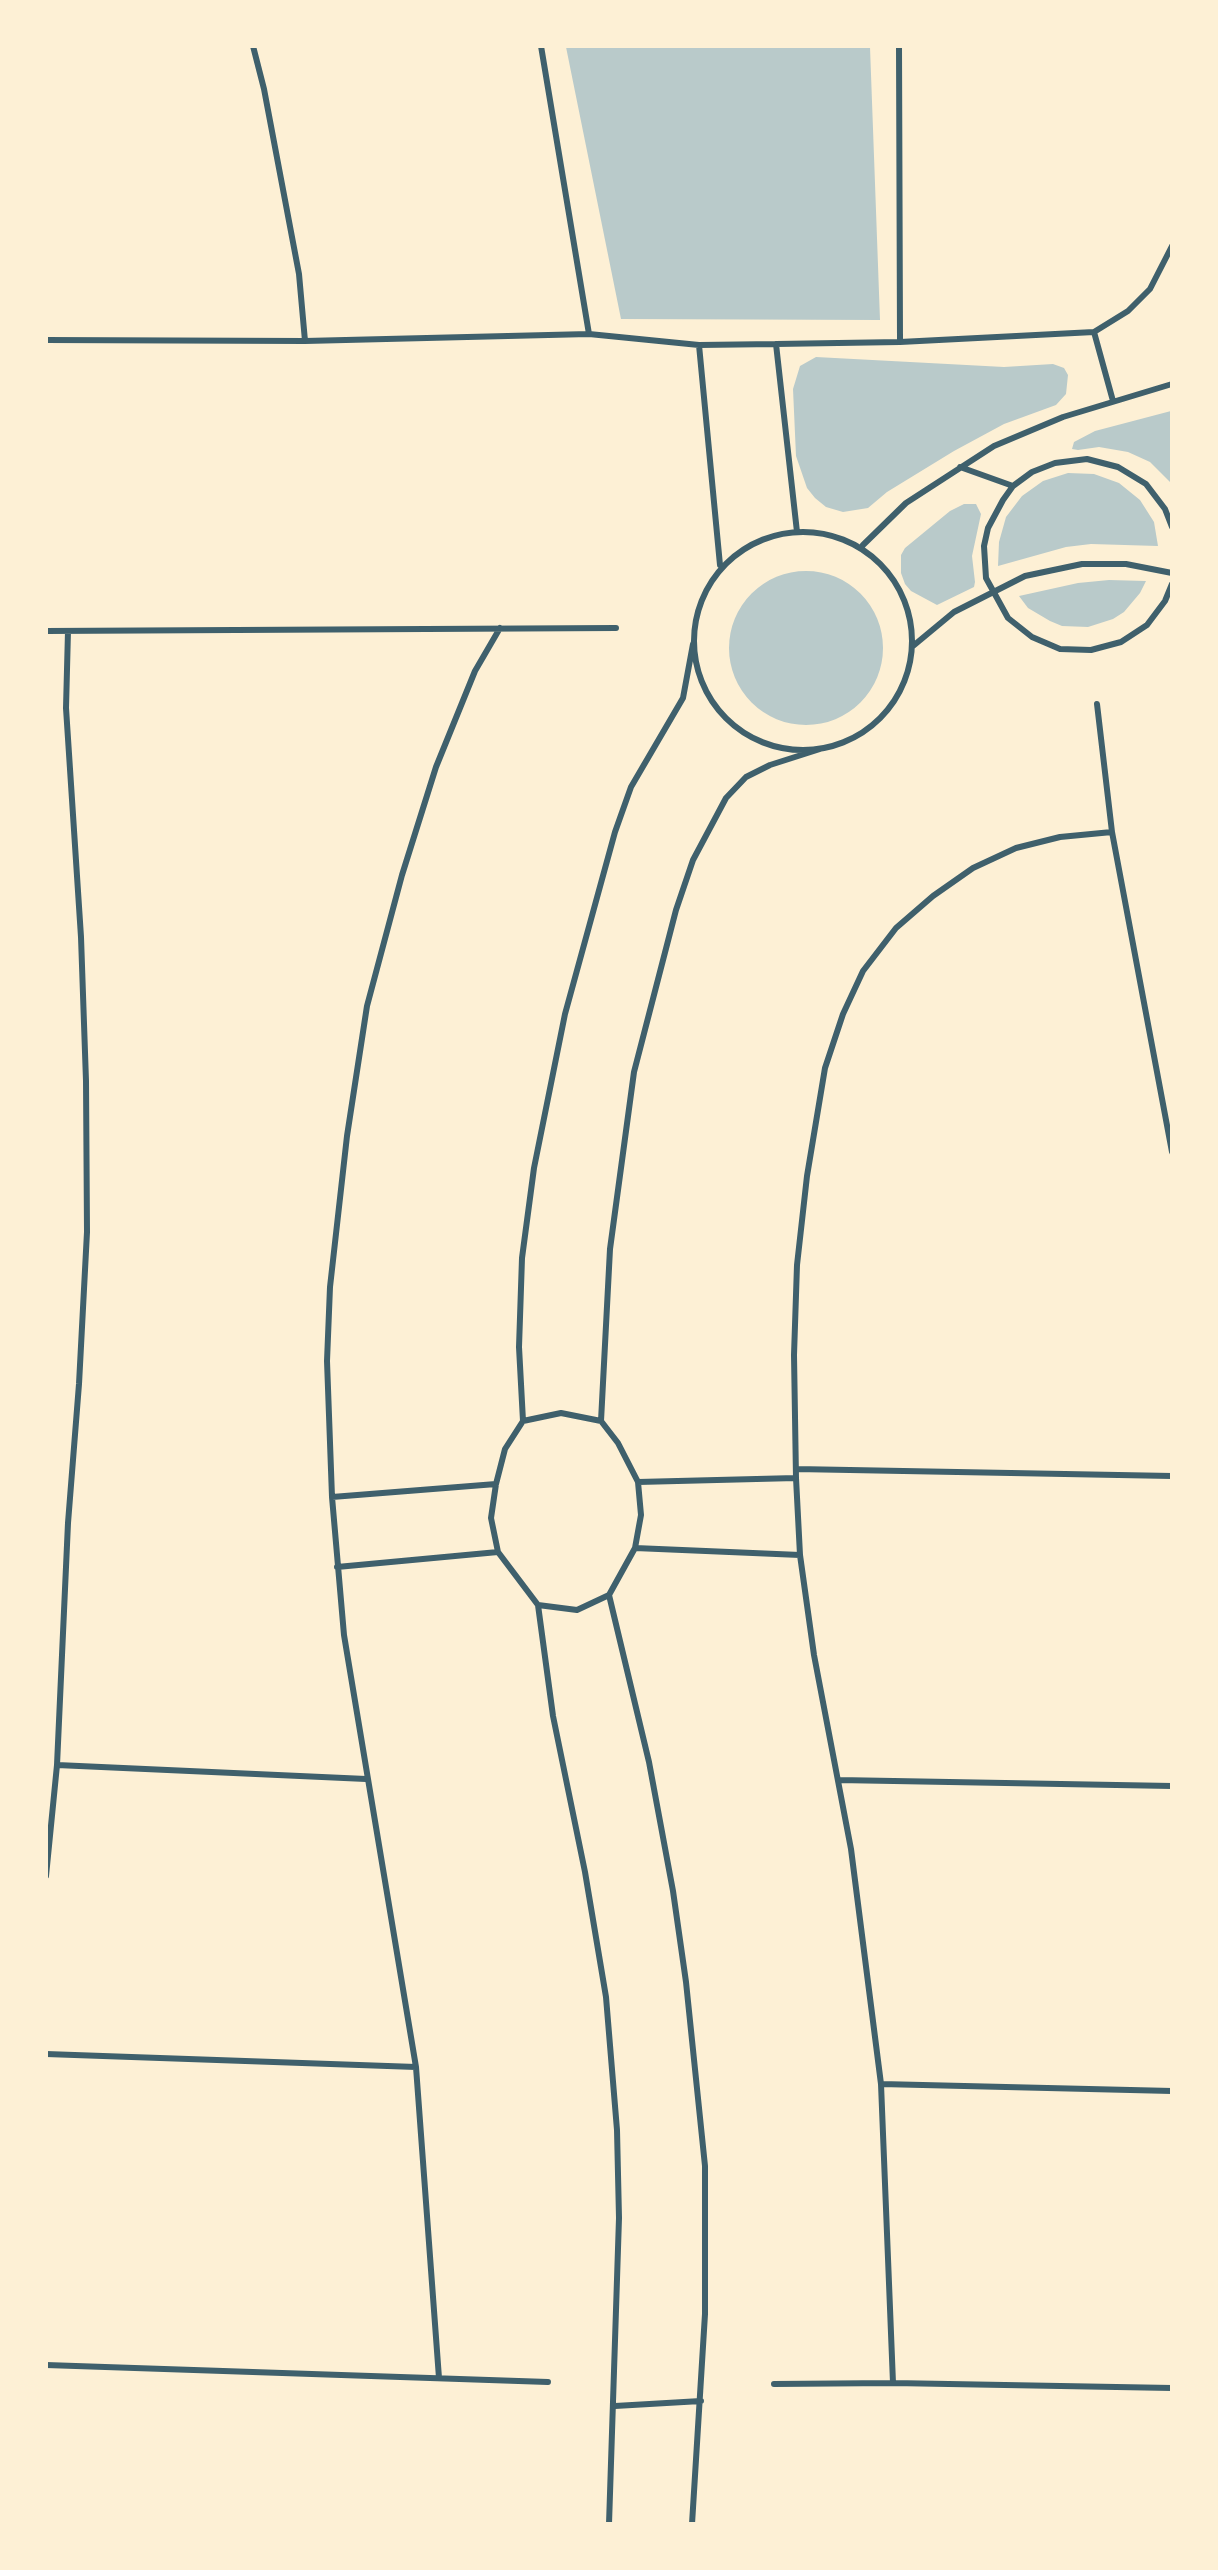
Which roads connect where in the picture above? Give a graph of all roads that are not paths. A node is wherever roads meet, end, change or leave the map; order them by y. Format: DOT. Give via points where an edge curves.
graph roads {
  1 [pos="253,46"];
  2 [pos="542,46"];
  3 [pos="899,46"];
  4 [pos="1172,246"];
  5 [pos="1094,332"];
  6 [pos="589,334"];
  7 [pos="46,340"];
  8 [pos="305,341"];
  9 [pos="900,342"];
  10 [pos="776,344"];
  11 [pos="699,345"];
  12 [pos="1172,384"];
  13 [pos="1113,401"];
  14 [pos="960,467"];
  15 [pos="1013,486"];
  16 [pos="1172,527"];
  17 [pos="797,532"];
  18 [pos="863,545"];
  19 [pos="720,566"];
  20 [pos="1172,573"];
  21 [pos="1172,584"];
  22 [pos="993,593"];
  23 [pos="500,628"];
  24 [pos="616,628"];
  25 [pos="46,631"];
  26 [pos="68,631"];
  27 [pos="693,644"];
  28 [pos="913,646"];
  29 [pos="1097,704"];
  30 [pos="820,749"];
  31 [pos="1112,832"];
  32 [pos="1172,1152"];
  33 [pos="523,1421"];
  34 [pos="601,1421"];
  35 [pos="795,1468"];
  36 [pos="1172,1476"];
  37 [pos="796,1478"];
  38 [pos="638,1482"];
  39 [pos="496,1484"];
  40 [pos="332,1497"];
  41 [pos="635,1548"];
  42 [pos="498,1552"];
  43 [pos="800,1555"];
  44 [pos="337,1567"];
  45 [pos="609,1595"];
  46 [pos="538,1605"];
  47 [pos="57,1765"];
  48 [pos="366,1779"];
  49 [pos="838,1780"];
  50 [pos="1172,1786"];
  51 [pos="46,1876"];
  52 [pos="46,2054"];
  53 [pos="416,2067"];
  54 [pos="881,2084"];
  55 [pos="1172,2091"];
  56 [pos="46,2365"];
  57 [pos="438,2378"];
  58 [pos="548,2382"];
  59 [pos="893,2383"];
  60 [pos="774,2384"];
  61 [pos="1172,2388"];
  62 [pos="701,2401"];
  63 [pos="615,2406"];
  64 [pos="609,2523"];
  65 [pos="692,2523"];
  1 -- 8 [label="street" via="299,274"];
  2 -- 6 [label="street"];
  3 -- 9 [label="street"];
  4 -- 5 [label="street" via="1150,289 1128,311"];
  5 -- 9 [label="street"];
  5 -- 13 [label="street"];
  6 -- 8 [label="street"];
  6 -- 11 [label="street"];
  7 -- 8 [label="street"];
  9 -- 10 [label="street"];
  10 -- 11 [label="street"];
  10 -- 17 [label="street"];
  11 -- 19 [label="street"];
  12 -- 13 [label="street"];
  13 -- 14 [label="street" via="994,446"];
  14 -- 15 [label="street"];
  14 -- 18 [label="street" via="906,503"];
  15 -- 16 [label="street" via="1032,472 1055,463 1087,459 1118,467 1146,484 1166,509"];
  15 -- 22 [label="street" via="988,528 984,546 986,578"];
  17 -- 18 [label="street"];
  17 -- 19 [label="street" via="767,538"];
  18 -- 28 [label="street" via="892,576 908,609"];
  19 -- 27 [label="street" via="699,606"];
  20 -- 22 [label="street" via="1126,564 1082,564 1025,576"];
  21 -- 22 [label="street" via="1147,625 1121,642 1091,651 1060,649 1032,638 1008,618"];
  22 -- 28 [label="street" via="954,612"];
  23 -- 24 [label="street"];
  23 -- 26 [label="street"];
  23 -- 40 [label="street" via="475,671 436,767 367,1006 330,1287 327,1361"];
  25 -- 26 [label="street"];
  26 -- 47 [label="street" via="66,708 81,947 87,1232"];
  27 -- 30 [label="street" via="700,680 719,712 748,736 783,749"];
  27 -- 33 [label="street" via="684,698 636,779 615,832 565,1014 534,1168 522,1258 519,1347"];
  28 -- 30 [label="street" via="905,682 885,714 856,737"];
  29 -- 31 [label="street"];
  30 -- 34 [label="street" via="746,777 714,817 689,870 647,1017 625,1129 610,1249"];
  31 -- 32 [label="street"];
  31 -- 35 [label="street" via="1060,837 1017,848 973,868 896,928 863,971 825,1068 807,1176 797,1265"];
  33 -- 34 [label="street" via="561,1413"];
  33 -- 39 [label="street" via="505,1449"];
  34 -- 38 [label="street" via="618,1443"];
  35 -- 36 [label="street"];
  35 -- 37 [label="street"];
  37 -- 38 [label="street"];
  37 -- 43 [label="street"];
  38 -- 41 [label="street" via="641,1515"];
  39 -- 40 [label="street"];
  39 -- 42 [label="street" via="491,1518"];
  40 -- 44 [label="street"];
  41 -- 43 [label="street"];
  41 -- 45 [label="street"];
  42 -- 44 [label="street"];
  42 -- 46 [label="street"];
  43 -- 49 [label="street"];
  44 -- 48 [label="street"];
  45 -- 46 [label="street" via="577,1610"];
  45 -- 62 [label="street" via="666,1848 687,1993 705,2166"];
  46 -- 63 [label="street" via="552,1707 599,1950 609,2030 619,2218"];
  47 -- 48 [label="street"];
  47 -- 51 [label="street"];
  48 -- 53 [label="street"];
  49 -- 50 [label="street"];
  49 -- 54 [label="street" via="851,1849"];
  52 -- 53 [label="street"];
  53 -- 57 [label="street"];
  54 -- 55 [label="street"];
  54 -- 59 [label="street"];
  56 -- 57 [label="street"];
  57 -- 58 [label="street"];
  59 -- 60 [label="street"];
  59 -- 61 [label="street"];
  62 -- 63 [label="street"];
  62 -- 65 [label="street"];
  63 -- 64 [label="street"];
}
